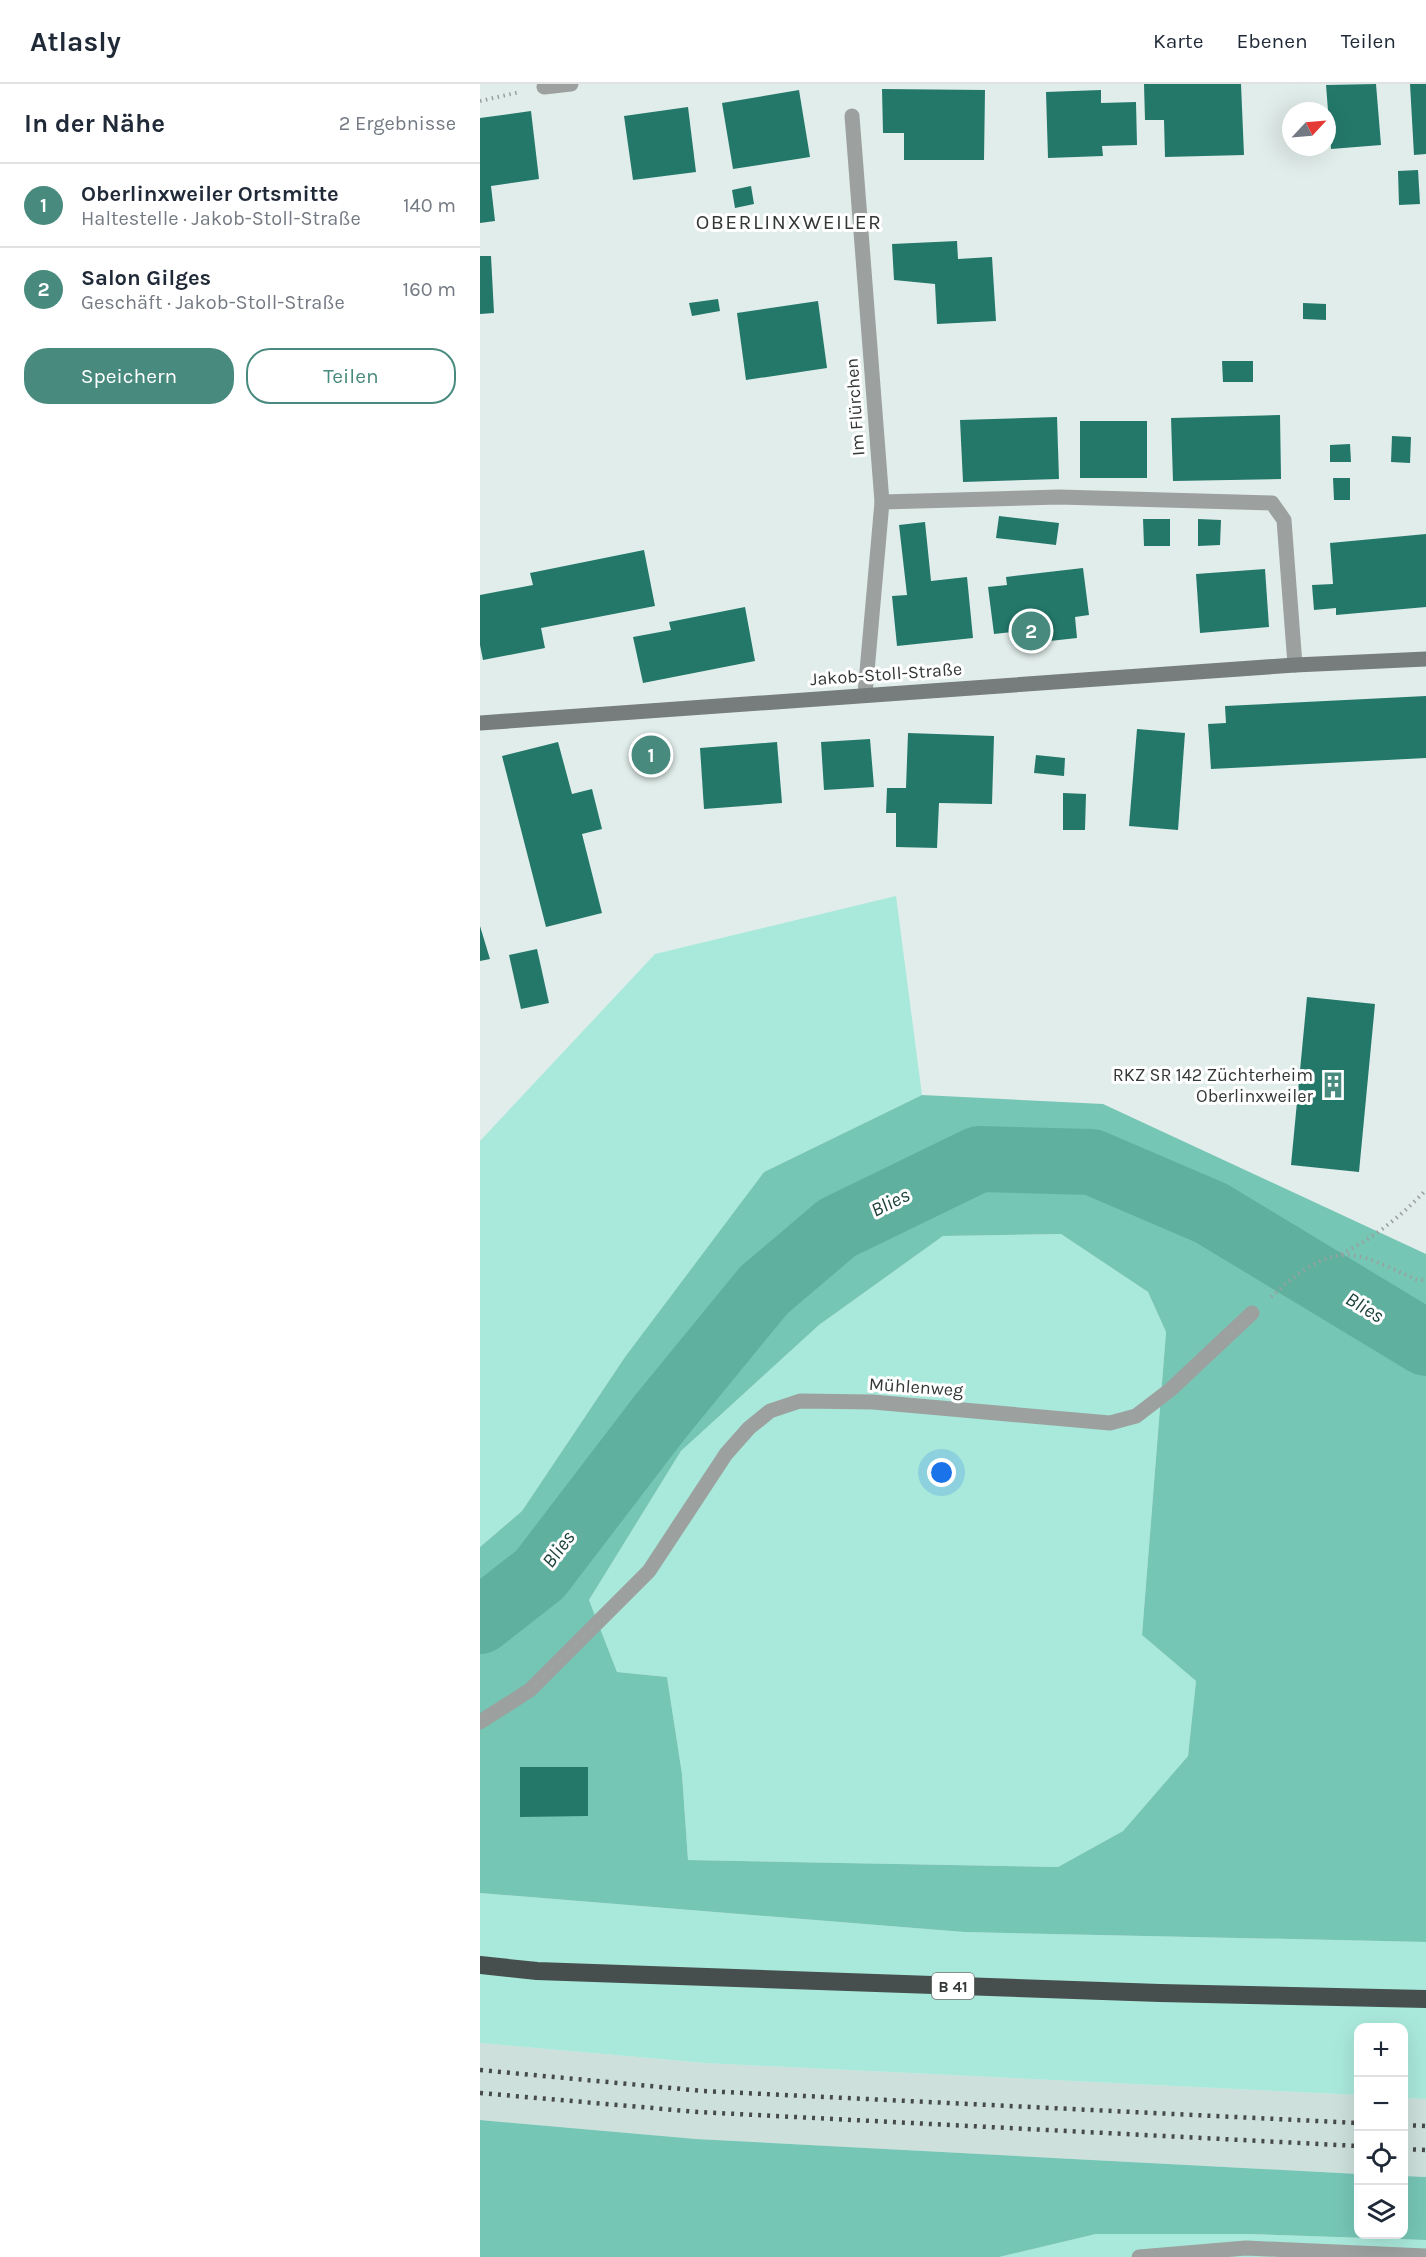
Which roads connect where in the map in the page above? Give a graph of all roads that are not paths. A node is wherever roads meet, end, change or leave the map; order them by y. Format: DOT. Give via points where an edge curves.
graph roads {
  1 [pos="571,84"];
  2 [pos="544,87"];
  3 [pos="852,116"];
  4 [pos="882,502"];
  5 [pos="1426,659"];
  6 [pos="1295,665"];
  7 [pos="865,694"];
  8 [pos="480,723"];
  9 [pos="1251,1313"];
  10 [pos="480,1722"];
  11 [pos="480,1965"];
  12 [pos="1426,1999"];
  13 [pos="1426,2256"];
  14 [pos="1139,2257"];
  1 -- 2 [label="street"];
  3 -- 4 [label="street, Im Flürchen"];
  4 -- 6 [label="street" via="1059,497 1272,503 1284,519"];
  4 -- 7 [label="street, Im Flürchen"];
  5 -- 6 [label="main road, Jakob-Stoll-Straße"];
  6 -- 7 [label="main road, Jakob-Stoll-Straße"];
  7 -- 8 [label="main road, Jakob-Stoll-Straße"];
  9 -- 10 [label="street, Mühlenweg" via="1170,1390 1136,1416 1110,1423 873,1402 800,1401 770,1411 726,1454 649,1571 530,1690"];
  11 -- 12 [label="highway, B 41" via="537,1971"];
  13 -- 14 [label="street" via="1246,2248"];
}
